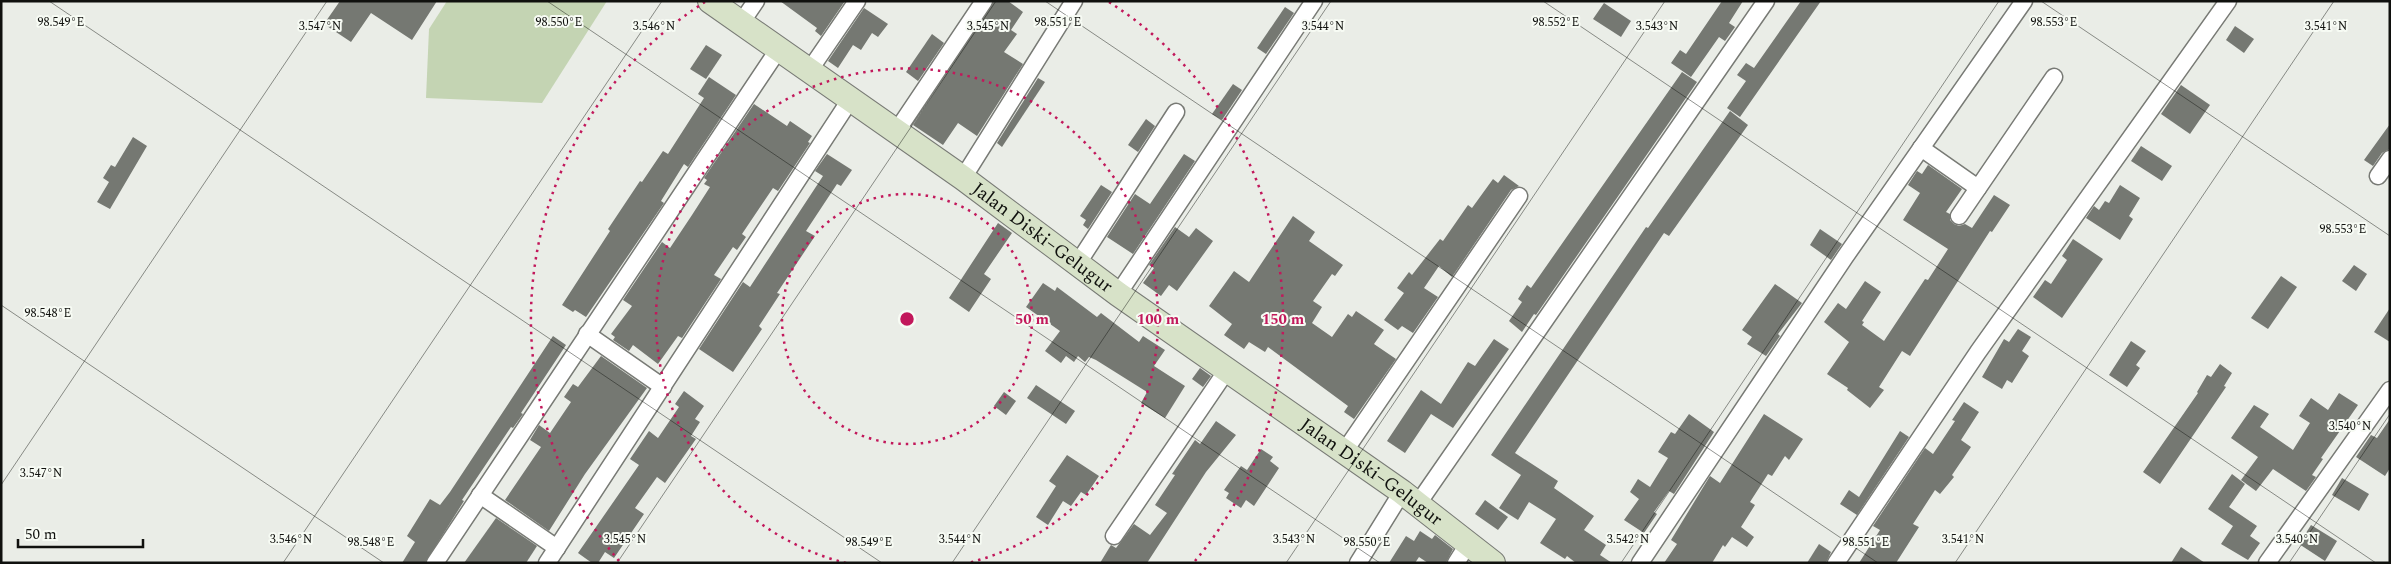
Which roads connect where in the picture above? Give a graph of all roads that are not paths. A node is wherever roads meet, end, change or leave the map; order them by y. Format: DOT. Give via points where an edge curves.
graph roads {
  1 [pos="710,1"];
  2 [pos="756,1"];
  3 [pos="857,1"];
  4 [pos="984,1"];
  5 [pos="1074,1"];
  6 [pos="1314,1"];
  7 [pos="1766,1"];
  8 [pos="2024,1"];
  9 [pos="2228,1"];
  10 [pos="741,23"];
  11 [pos="778,50"];
  12 [pos="809,71"];
  13 [pos="2054,77"];
  14 [pos="850,100"];
  15 [pos="1176,112"];
  16 [pos="896,132"];
  17 [pos="1921,148"];
  18 [pos="2390,159"];
  19 [pos="2378,176"];
  20 [pos="963,178"];
  21 [pos="1978,188"];
  22 [pos="1519,196"];
  23 [pos="1959,216"];
  24 [pos="1078,263"];
  25 [pos="1118,294"];
  26 [pos="587,334"];
  27 [pos="1227,370"];
  28 [pos="663,387"];
  29 [pos="2390,390"];
  30 [pos="1344,452"];
  31 [pos="480,495"];
  32 [pos="1409,498"];
  33 [pos="1114,536"];
  34 [pos="557,548"];
  35 [pos="1462,554"];
  36 [pos="435,563"];
  37 [pos="547,563"];
  38 [pos="1358,563"];
  39 [pos="1493,563"];
  40 [pos="1640,563"];
  41 [pos="1836,563"];
  42 [pos="2267,563"];
  1 -- 10 [label="main road, Jalan Diski–Gelugur"];
  2 -- 10 [label="street"];
  3 -- 12 [label="street"];
  4 -- 16 [label="street"];
  5 -- 20 [label="street"];
  6 -- 25 [label="street"];
  7 -- 32 [label="street"];
  8 -- 17 [label="street"];
  9 -- 41 [label="street" via="1978,352"];
  10 -- 11 [label="main road, Jalan Diski–Gelugur"];
  11 -- 12 [label="main road, Jalan Diski–Gelugur"];
  11 -- 26 [label="street"];
  12 -- 14 [label="main road, Jalan Diski–Gelugur"];
  13 -- 21 [label="street"];
  14 -- 16 [label="main road, Jalan Diski–Gelugur"];
  14 -- 28 [label="street"];
  15 -- 24 [label="street"];
  16 -- 20 [label="main road, Jalan Diski–Gelugur"];
  17 -- 21 [label="street"];
  17 -- 40 [label="street"];
  18 -- 19 [label="street"];
  20 -- 24 [label="main road, Jalan Diski–Gelugur"];
  21 -- 23 [label="street"];
  22 -- 30 [label="street"];
  24 -- 25 [label="main road, Jalan Diski–Gelugur"];
  25 -- 27 [label="main road, Jalan Diski–Gelugur"];
  26 -- 28 [label="street"];
  26 -- 31 [label="street"];
  27 -- 30 [label="main road, Jalan Diski–Gelugur"];
  27 -- 33 [label="street"];
  28 -- 34 [label="street"];
  29 -- 42 [label="street"];
  30 -- 32 [label="main road, Jalan Diski–Gelugur"];
  31 -- 34 [label="street"];
  31 -- 36 [label="street"];
  32 -- 35 [label="main road, Jalan Diski–Gelugur"];
  32 -- 38 [label="street"];
  34 -- 37 [label="street"];
  35 -- 39 [label="main road, Jalan Diski–Gelugur"];
}
